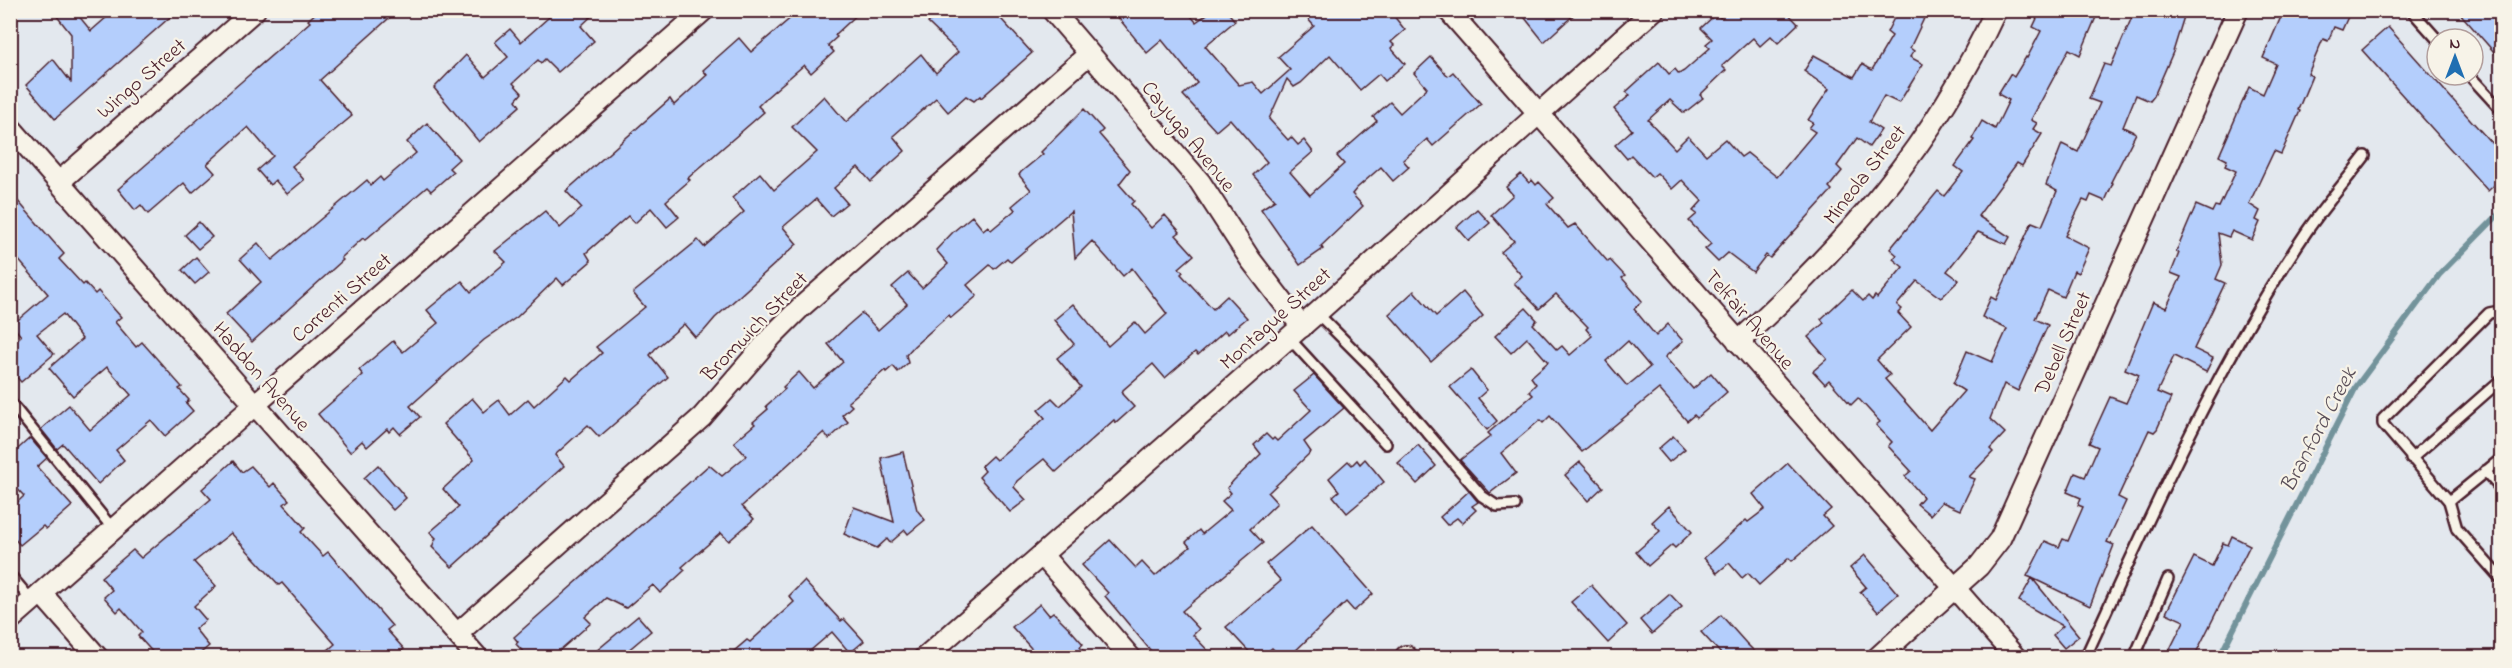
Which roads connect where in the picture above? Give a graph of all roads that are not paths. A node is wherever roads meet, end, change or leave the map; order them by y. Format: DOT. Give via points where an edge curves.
graph roads {
  1 [pos="255,10"];
  2 [pos="704,10"];
  3 [pos="1052,10"];
  4 [pos="1448,10"];
  5 [pos="1654,10"];
  6 [pos="1996,10"];
  7 [pos="2238,10"];
  8 [pos="2411,10"];
  9 [pos="2426,27"];
  10 [pos="1089,54"];
  11 [pos="2480,87"];
  12 [pos="2502,111"];
  13 [pos="1539,113"];
  14 [pos="10,127"];
  15 [pos="2365,156"];
  16 [pos="59,182"];
  17 [pos="1317,313"];
  18 [pos="2502,317"];
  19 [pos="1295,332"];
  20 [pos="1738,342"];
  21 [pos="2502,379"];
  22 [pos="10,402"];
  23 [pos="255,404"];
  24 [pos="1386,444"];
  25 [pos="2502,458"];
  26 [pos="2411,459"];
  27 [pos="2485,471"];
  28 [pos="2502,490"];
  29 [pos="2449,501"];
  30 [pos="1515,505"];
  31 [pos="113,529"];
  32 [pos="1041,555"];
  33 [pos="10,575"];
  34 [pos="2168,579"];
  35 [pos="2502,580"];
  36 [pos="1955,589"];
  37 [pos="36,597"];
  38 [pos="10,620"];
  39 [pos="457,634"];
  40 [pos="98,657"];
  41 [pos="478,657"];
  42 [pos="924,657"];
  43 [pos="1131,657"];
  44 [pos="1877,657"];
  45 [pos="2016,657"];
  46 [pos="2085,657"];
  47 [pos="2134,657"];
  1 -- 16 [label="street, Wingo Street"];
  2 -- 23 [label="street, Correnti Street"];
  3 -- 10 [label="street, Cayuga Avenue"];
  4 -- 13 [label="street, Telfair Avenue"];
  5 -- 13 [label="street, Montague Street"];
  6 -- 20 [label="street, Mineola Street" via="1954,91 1892,183 1824,261"];
  7 -- 36 [label="street, Debell Street" via="2000,539"];
  8 -- 9 [label="lane"];
  10 -- 19 [label="street, Cayuga Avenue" via="1200,182"];
  10 -- 39 [label="street, Bromwich Street" via="799,309 702,417"];
  11 -- 12 [label="lane"];
  13 -- 17 [label="street, Montague Street"];
  13 -- 20 [label="street, Telfair Avenue"];
  14 -- 16 [label="street, Haddon Avenue"];
  15 -- 46 [label="lane" via="2308,230 2252,319 2163,489"];
  16 -- 23 [label="street, Haddon Avenue"];
  17 -- 19 [label="street, Montague Street"];
  17 -- 30 [label="lane" via="1369,365 1482,496 1497,506"];
  18 -- 26 [label="lane" via="2489,313 2383,419 2386,430"];
  19 -- 24 [label="lane"];
  19 -- 32 [label="street, Montague Street"];
  20 -- 36 [label="street, Telfair Avenue"];
  21 -- 26 [label="lane"];
  22 -- 31 [label="lane"];
  23 -- 31 [label="street, Correnti Street"];
  23 -- 39 [label="street, Haddon Avenue"];
  25 -- 27 [label="lane"];
  26 -- 29 [label="lane"];
  27 -- 28 [label="lane"];
  27 -- 29 [label="lane"];
  29 -- 35 [label="lane" via="2457,529"];
  31 -- 37 [label="street, Correnti Street"];
  32 -- 42 [label="street, Montague Street"];
  32 -- 43 [label="street"];
  33 -- 37 [label="lane"];
  34 -- 47 [label="lane"];
  36 -- 44 [label="street, Debell Street"];
  36 -- 45 [label="street, Telfair Avenue"];
  37 -- 38 [label="street, Correnti Street"];
  37 -- 40 [label="street"];
  39 -- 41 [label="street, Haddon Avenue"];
}
